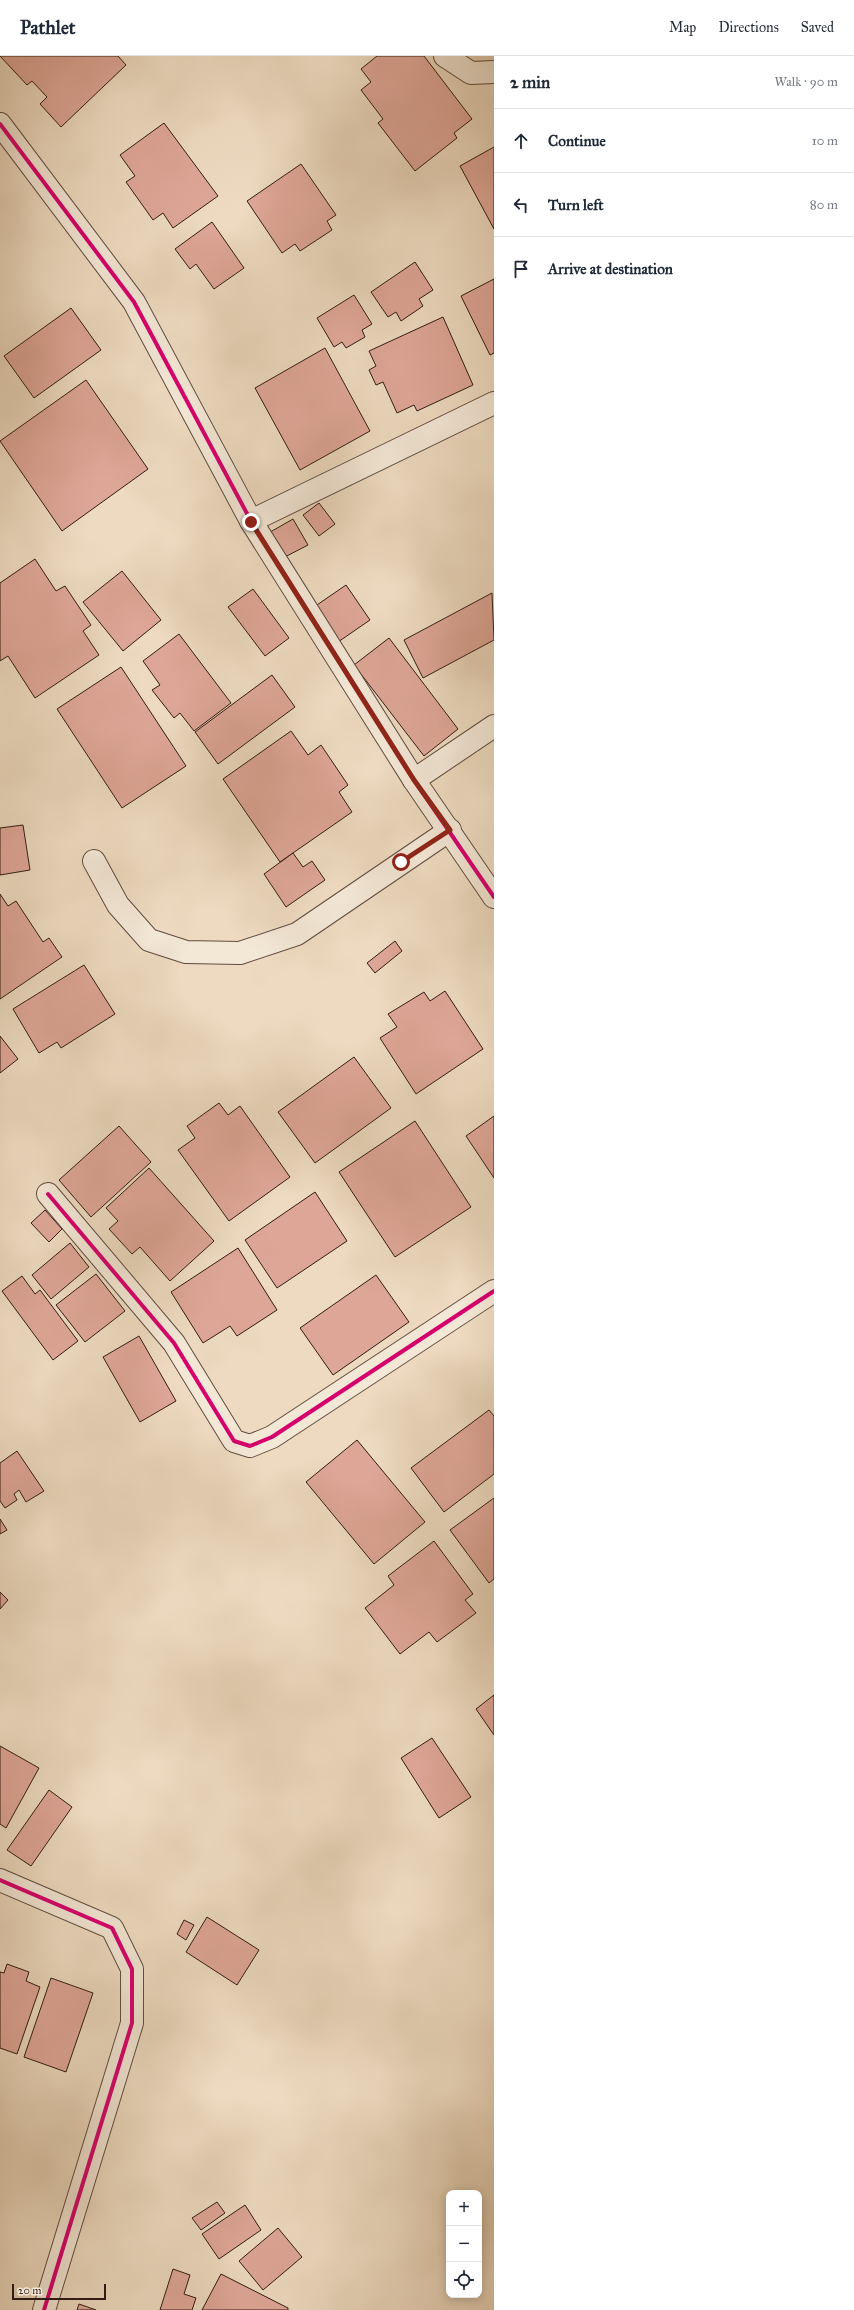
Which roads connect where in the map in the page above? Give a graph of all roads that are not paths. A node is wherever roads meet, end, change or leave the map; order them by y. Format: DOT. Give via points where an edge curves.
graph roads {
  1 [pos="445,56"];
  2 [pos="494,72"];
  3 [pos="0,124"];
  4 [pos="494,403"];
  5 [pos="251,522"];
  6 [pos="494,726"];
  7 [pos="414,780"];
  8 [pos="450,830"];
  9 [pos="94,861"];
  10 [pos="494,898"];
  11 [pos="48,1194"];
  12 [pos="494,1290"];
  13 [pos="0,1880"];
  14 [pos="44,2310"];
  1 -- 2 [label="street" via="470,73"];
  3 -- 5 [label="street" via="134,302"];
  4 -- 5 [label="street"];
  5 -- 7 [label="street"];
  6 -- 7 [label="street"];
  7 -- 8 [label="street"];
  8 -- 9 [label="street" via="297,934 240,953 186,952 149,940 118,905"];
  8 -- 10 [label="street"];
  11 -- 12 [label="street" via="174,1342 234,1441 250,1446 272,1437"];
  13 -- 14 [label="street" via="112,1928 132,1970 132,2023"];
}
